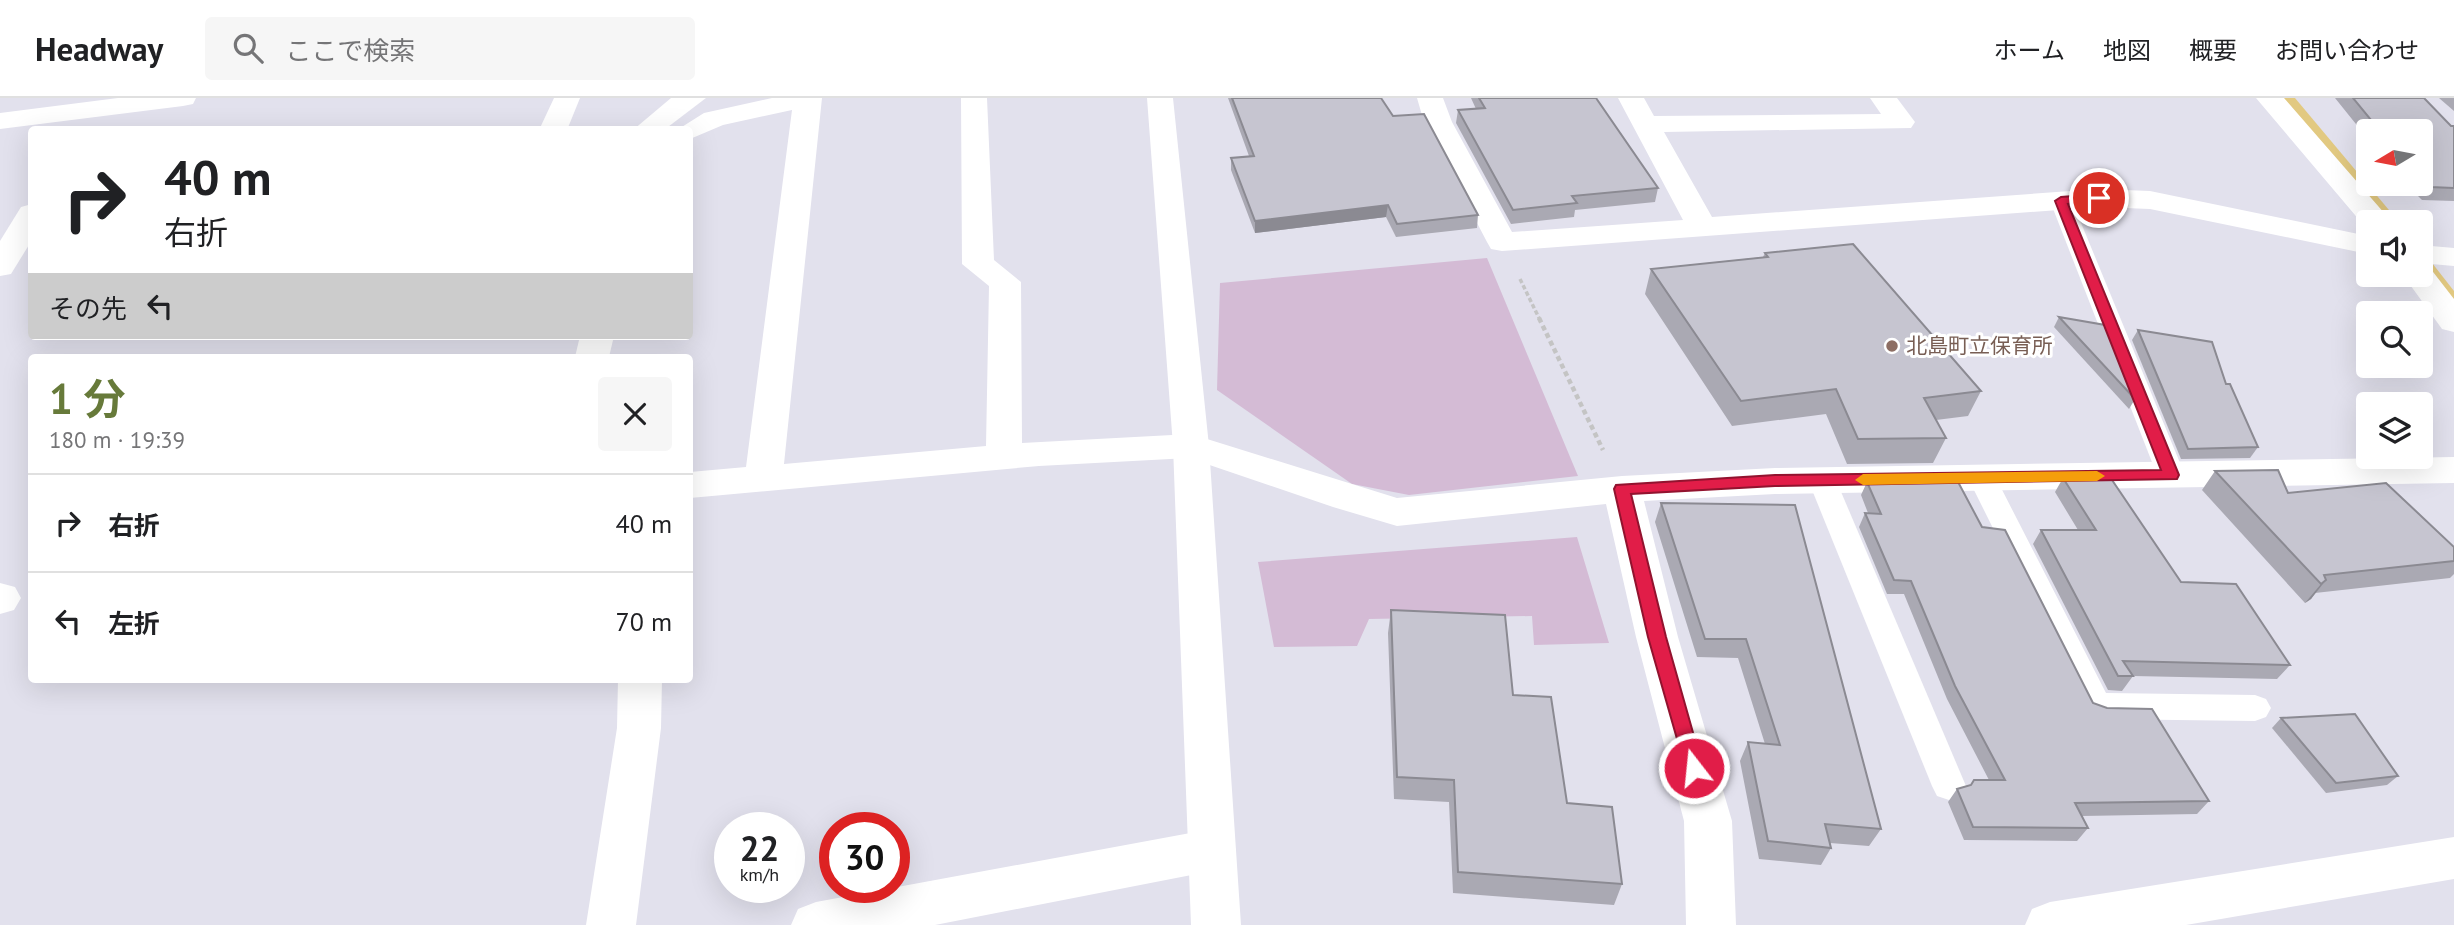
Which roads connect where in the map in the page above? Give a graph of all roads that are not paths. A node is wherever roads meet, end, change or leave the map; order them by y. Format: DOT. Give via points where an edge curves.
graph roads {
  1 [pos="183,98"];
  2 [pos="567,98"];
  3 [pos="693,98"];
  4 [pos="808,98"];
  5 [pos="974,98"];
  6 [pos="1160,98"];
  7 [pos="1430,98"];
  8 [pos="1631,98"];
  9 [pos="1883,98"];
  10 [pos="2269,98"];
  11 [pos="111,102"];
  12 [pos="0,121"];
  13 [pos="1645,124"];
  14 [pos="94,126"];
  15 [pos="555,126"];
  16 [pos="652,126"];
  17 [pos="693,130"];
  18 [pos="2061,201"];
  19 [pos="2367,210"];
  20 [pos="28,218"];
  21 [pos="1702,227"];
  22 [pos="2356,243"];
  23 [pos="2433,255"];
  24 [pos="2454,257"];
  25 [pos="0,267"];
  26 [pos="2427,287"];
  27 [pos="2454,322"];
  28 [pos="1191,446"];
  29 [pos="1004,457"];
  30 [pos="2454,470"];
  31 [pos="2171,475"];
  32 [pos="764,476"];
  33 [pos="1982,478"];
  34 [pos="1822,480"];
  35 [pos="693,485"];
  36 [pos="1622,489"];
  37 [pos="640,683"];
  38 [pos="2255,708"];
  39 [pos="1949,786"];
  40 [pos="1212,850"];
  41 [pos="2454,858"];
  42 [pos="611,925"];
  43 [pos="816,925"];
  44 [pos="1216,925"];
  45 [pos="1711,925"];
  46 [pos="2050,925"];
  1 -- 11 [label="street"];
  2 -- 15 [label="street"];
  3 -- 16 [label="street"];
  4 -- 17 [label="street" via="714,119"];
  4 -- 32 [label="street"];
  5 -- 29 [label="street" via="978,264 1005,282"];
  6 -- 28 [label="street"];
  7 -- 21 [label="street" via="1438,122 1502,242"];
  8 -- 13 [label="street"];
  9 -- 13 [label="street" via="1901,122"];
  10 -- 19 [label="street"];
  11 -- 12 [label="street"];
  11 -- 14 [label="street"];
  13 -- 21 [label="street"];
  18 -- 21 [label="street"];
  18 -- 22 [label="street" via="2150,200"];
  18 -- 31 [label="lane"];
  20 -- 25 [label="street"];
  23 -- 24 [label="street"];
  26 -- 27 [label="street"];
  28 -- 29 [label="street"];
  28 -- 36 [label="street" via="1397,512"];
  28 -- 40 [label="street"];
  29 -- 32 [label="street"];
  30 -- 31 [label="street"];
  31 -- 33 [label="street"];
  32 -- 35 [label="street"];
  33 -- 34 [label="street"];
  33 -- 38 [label="lane" via="2097,706"];
  34 -- 36 [label="street"];
  34 -- 39 [label="lane"];
  36 -- 45 [label="street" via="1708,821"];
  37 -- 42 [label="street" via="639,729"];
  40 -- 43 [label="street"];
  40 -- 44 [label="street"];
  41 -- 46 [label="street"];
}
